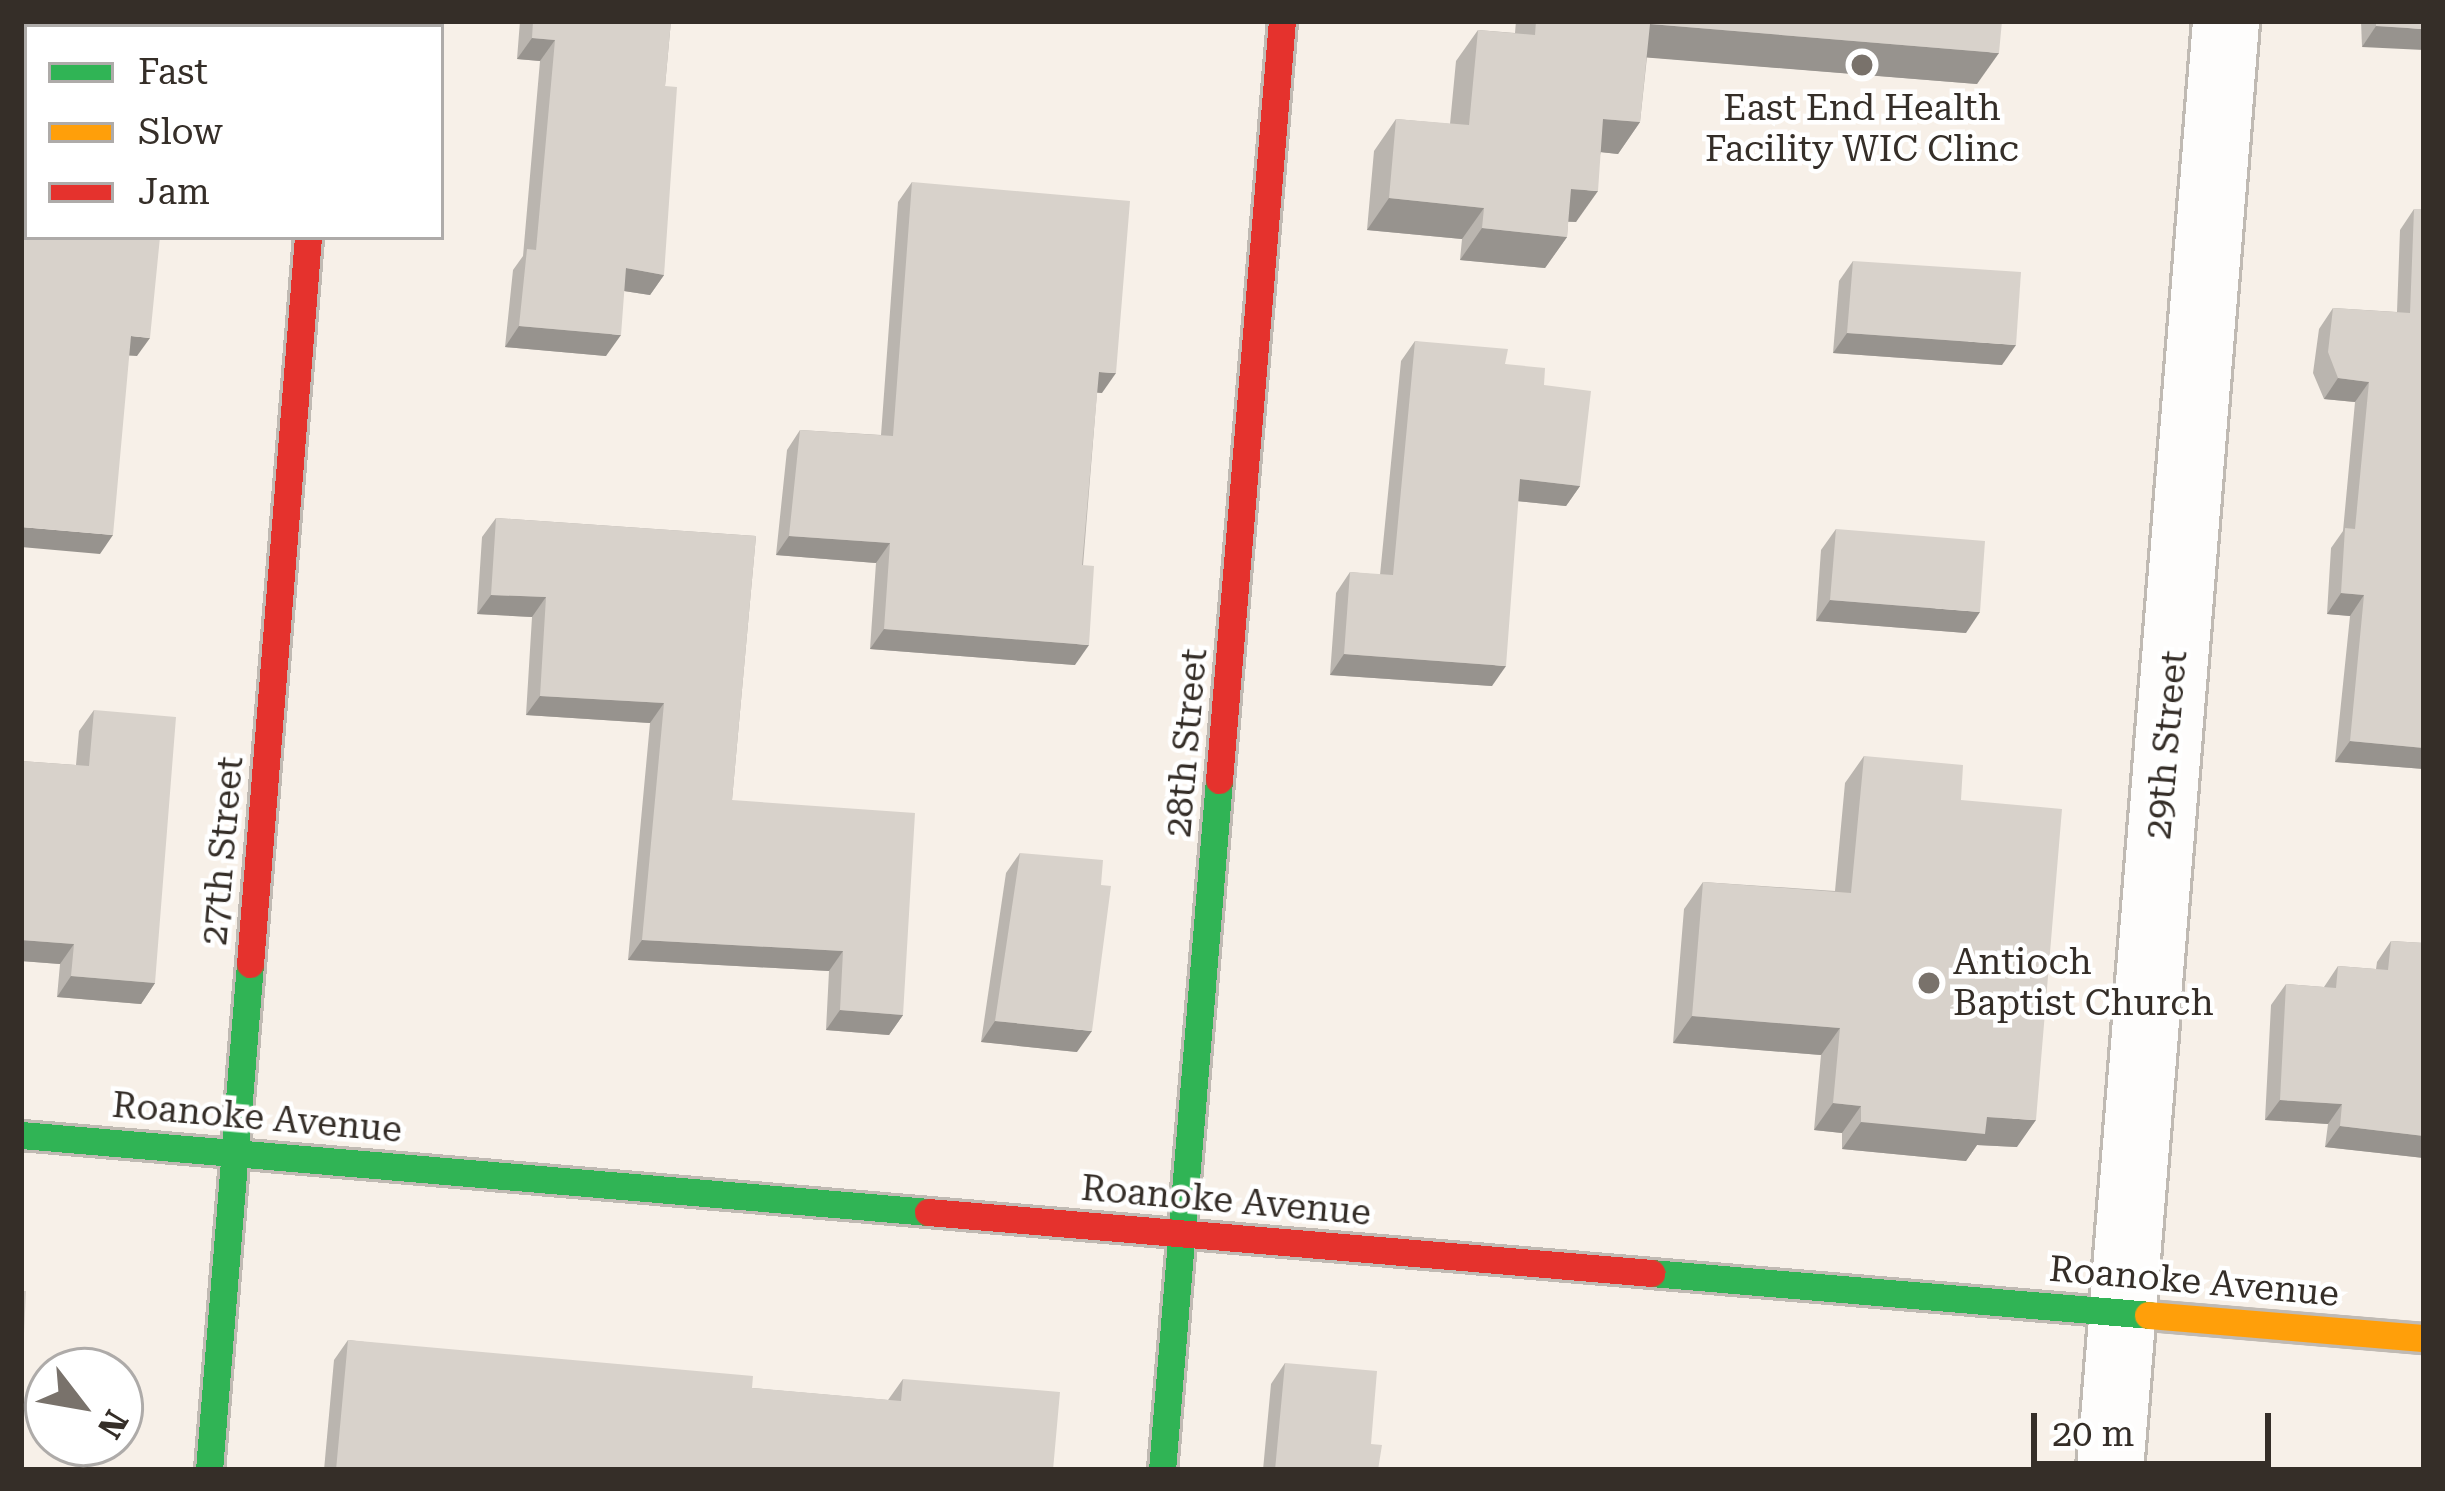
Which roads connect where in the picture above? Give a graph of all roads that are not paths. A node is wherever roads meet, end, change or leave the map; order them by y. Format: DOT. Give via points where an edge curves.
graph roads {
  1 [pos="1282,21"];
  2 [pos="2226,21"];
  3 [pos="308,240"];
  4 [pos="21,1135"];
  5 [pos="235,1151"];
  6 [pos="1182,1233"];
  7 [pos="2123,1311"];
  8 [pos="2424,1338"];
  9 [pos="209,1470"];
  10 [pos="1162,1470"];
  11 [pos="2110,1470"];
  1 -- 6 [label="main road, 28th Street"];
  2 -- 7 [label="street, 29th Street"];
  3 -- 5 [label="main road, 27th Street"];
  4 -- 5 [label="main road, Roanoke Avenue"];
  5 -- 6 [label="main road, Roanoke Avenue"];
  5 -- 9 [label="main road, 27th Street"];
  6 -- 7 [label="main road, Roanoke Avenue"];
  6 -- 10 [label="main road, 28th Street"];
  7 -- 8 [label="main road, Roanoke Avenue"];
  7 -- 11 [label="street, 29th Street"];
}
